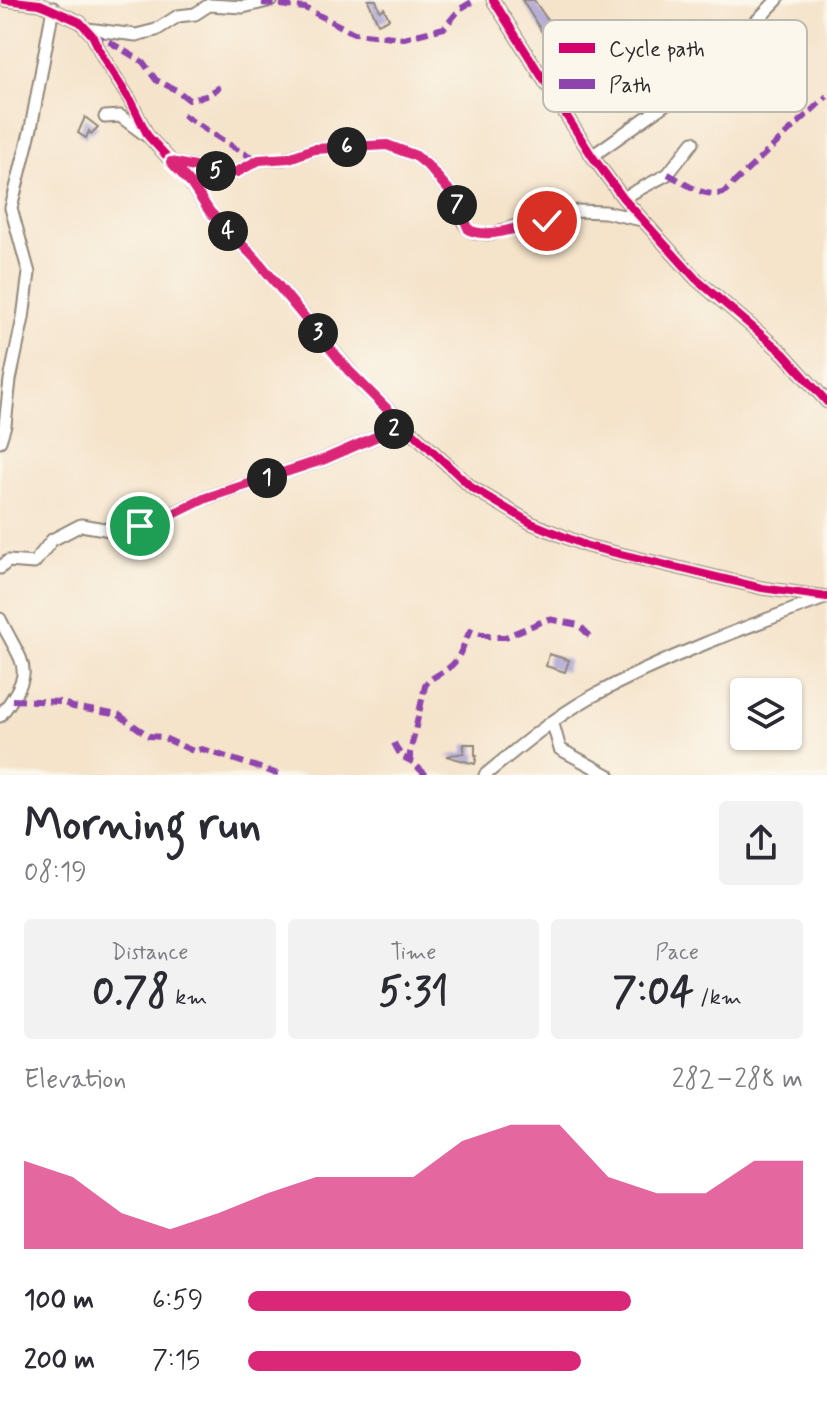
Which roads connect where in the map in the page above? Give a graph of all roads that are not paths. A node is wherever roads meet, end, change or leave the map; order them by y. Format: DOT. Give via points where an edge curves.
graph roads {
  1 [pos="5,0"];
  2 [pos="272,0"];
  3 [pos="493,0"];
  4 [pos="777,0"];
  5 [pos="58,6"];
  6 [pos="758,20"];
  7 [pos="87,29"];
  8 [pos="543,79"];
  9 [pos="564,112"];
  10 [pos="654,112"];
  11 [pos="105,117"];
  12 [pos="148,136"];
  13 [pos="693,142"];
  14 [pos="592,156"];
  15 [pos="171,162"];
  16 [pos="623,198"];
  17 [pos="642,220"];
  18 [pos="827,402"];
  19 [pos="403,425"];
  20 [pos="0,441"];
  21 [pos="3,561"];
  22 [pos="827,597"];
  23 [pos="0,619"];
  24 [pos="0,716"];
  25 [pos="553,724"];
  26 [pos="485,775"];
  27 [pos="608,775"];
  1 -- 5 [label="street"];
  2 -- 7 [label="street" via="243,7 210,5 136,35"];
  3 -- 8 [label="street"];
  4 -- 6 [label="street"];
  5 -- 7 [label="street"];
  5 -- 20 [label="street" via="11,208 29,273"];
  7 -- 12 [label="street"];
  9 -- 14 [label="street"];
  10 -- 14 [label="street"];
  11 -- 12 [label="street" via="120,116"];
  12 -- 15 [label="street"];
  13 -- 16 [label="street" via="668,174"];
  14 -- 16 [label="street"];
  15 -- 17 [label="street" via="237,172 259,160 314,149 387,145 427,165 476,233 491,234 577,211"];
  15 -- 19 [label="street" via="349,371"];
  16 -- 17 [label="street"];
  17 -- 18 [label="street" via="696,279 783,353"];
  19 -- 21 [label="street" via="150,524 110,530 83,525 52,540 34,563"];
  19 -- 22 [label="street" via="471,487 531,523 587,546 762,588"];
  22 -- 25 [label="street" via="702,642 587,699"];
  23 -- 24 [label="street" via="20,654 24,675"];
  25 -- 26 [label="street"];
  25 -- 27 [label="street" via="560,749"];
}
